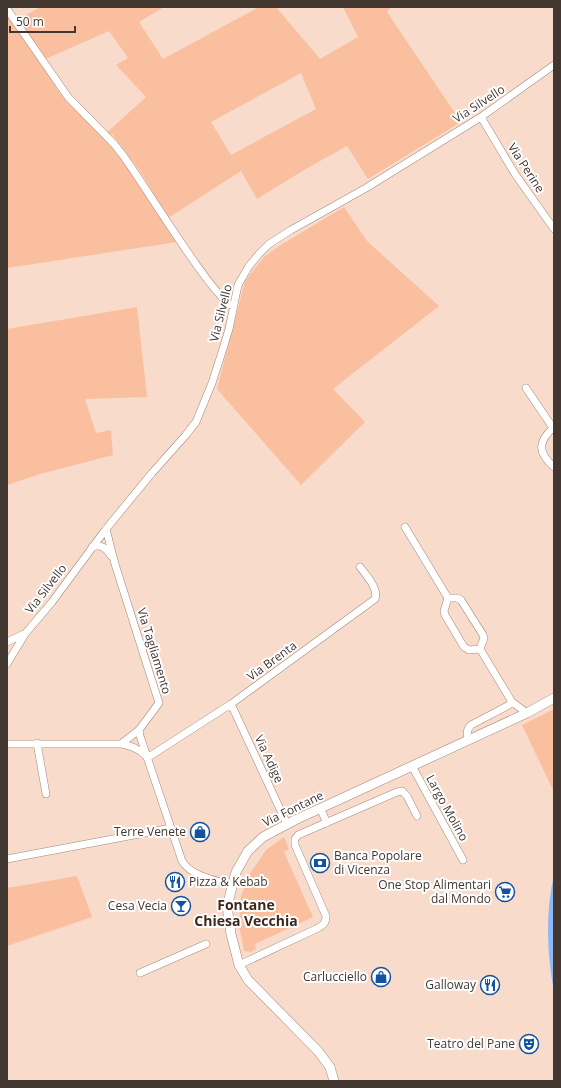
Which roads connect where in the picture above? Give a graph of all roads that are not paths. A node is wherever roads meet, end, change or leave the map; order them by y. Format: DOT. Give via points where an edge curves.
graph roads {
  1 [pos="7,9"];
  2 [pos="554,65"];
  3 [pos="480,118"];
  4 [pos="554,229"];
  5 [pos="233,306"];
  6 [pos="526,388"];
  7 [pos="553,428"];
  8 [pos="554,467"];
  9 [pos="405,527"];
  10 [pos="106,528"];
  11 [pos="92,547"];
  12 [pos="115,564"];
  13 [pos="360,567"];
  14 [pos="448,598"];
  15 [pos="25,634"];
  16 [pos="7,642"];
  17 [pos="480,649"];
  18 [pos="7,664"];
  19 [pos="554,698"];
  20 [pos="512,702"];
  21 [pos="231,704"];
  22 [pos="527,713"];
  23 [pos="140,730"];
  24 [pos="469,740"];
  25 [pos="7,744"];
  26 [pos="36,744"];
  27 [pos="121,744"];
  28 [pos="148,758"];
  29 [pos="412,766"];
  30 [pos="46,794"];
  31 [pos="320,808"];
  32 [pos="417,816"];
  33 [pos="327,823"];
  34 [pos="287,824"];
  35 [pos="171,828"];
  36 [pos="7,859"];
  37 [pos="463,860"];
  38 [pos="232,885"];
  39 [pos="206,944"];
  40 [pos="239,965"];
  41 [pos="140,973"];
  42 [pos="334,1081"];
  1 -- 5 [label="street" via="68,97 122,154 191,256 222,298"];
  2 -- 3 [label="street, Via Silvello"];
  3 -- 4 [label="street, Via Perine"];
  3 -- 5 [label="street, Via Silvello" via="269,244 249,266 238,285"];
  5 -- 10 [label="street, Via Silvello" via="222,352 196,422"];
  6 -- 7 [label="street"];
  7 -- 8 [label="street" via="546,434 542,452"];
  9 -- 14 [label="street"];
  10 -- 11 [label="street, Via Silvello"];
  10 -- 12 [label="street, Via Tagliamento"];
  11 -- 12 [label="street, Via Tagliamento" via="106,548"];
  11 -- 15 [label="street, Via Silvello"];
  12 -- 23 [label="street, Via Tagliamento" via="159,703"];
  13 -- 21 [label="street, Via Brenta" via="375,590 375,600"];
  14 -- 17 [label="street" via="457,598 464,603 483,635"];
  14 -- 17 [label="street" via="445,615 464,647 469,650"];
  15 -- 16 [label="street"];
  15 -- 18 [label="street, Via Silvello"];
  17 -- 20 [label="street"];
  19 -- 22 [label="street, Via Fontane"];
  20 -- 22 [label="street"];
  20 -- 24 [label="street" via="471,725 468,728"];
  21 -- 28 [label="street, Via Brenta"];
  21 -- 34 [label="street, Via Adige"];
  22 -- 24 [label="street, Via Fontane"];
  23 -- 27 [label="street, Via Tagliamento"];
  23 -- 28 [label="street"];
  24 -- 29 [label="street, Via Fontane"];
  25 -- 26 [label="street"];
  26 -- 27 [label="street"];
  26 -- 30 [label="street"];
  27 -- 28 [label="street" via="140,750"];
  28 -- 35 [label="street"];
  29 -- 31 [label="street, Via Fontane"];
  29 -- 37 [label="street, Largo Molino"];
  31 -- 33 [label="street"];
  31 -- 34 [label="street, Via Fontane"];
  32 -- 33 [label="street" via="402,791"];
  33 -- 40 [label="street" via="298,835 295,839 295,845 326,916 325,924"];
  34 -- 38 [label="street, Via Fontane" via="263,837 248,851"];
  35 -- 36 [label="street"];
  35 -- 38 [label="street" via="186,867 195,873"];
  38 -- 40 [label="street, Via Fontane" via="227,906"];
  39 -- 41 [label="street"];
  40 -- 42 [label="street, Via Fontane" via="248,980 318,1051 330,1067"];
}
